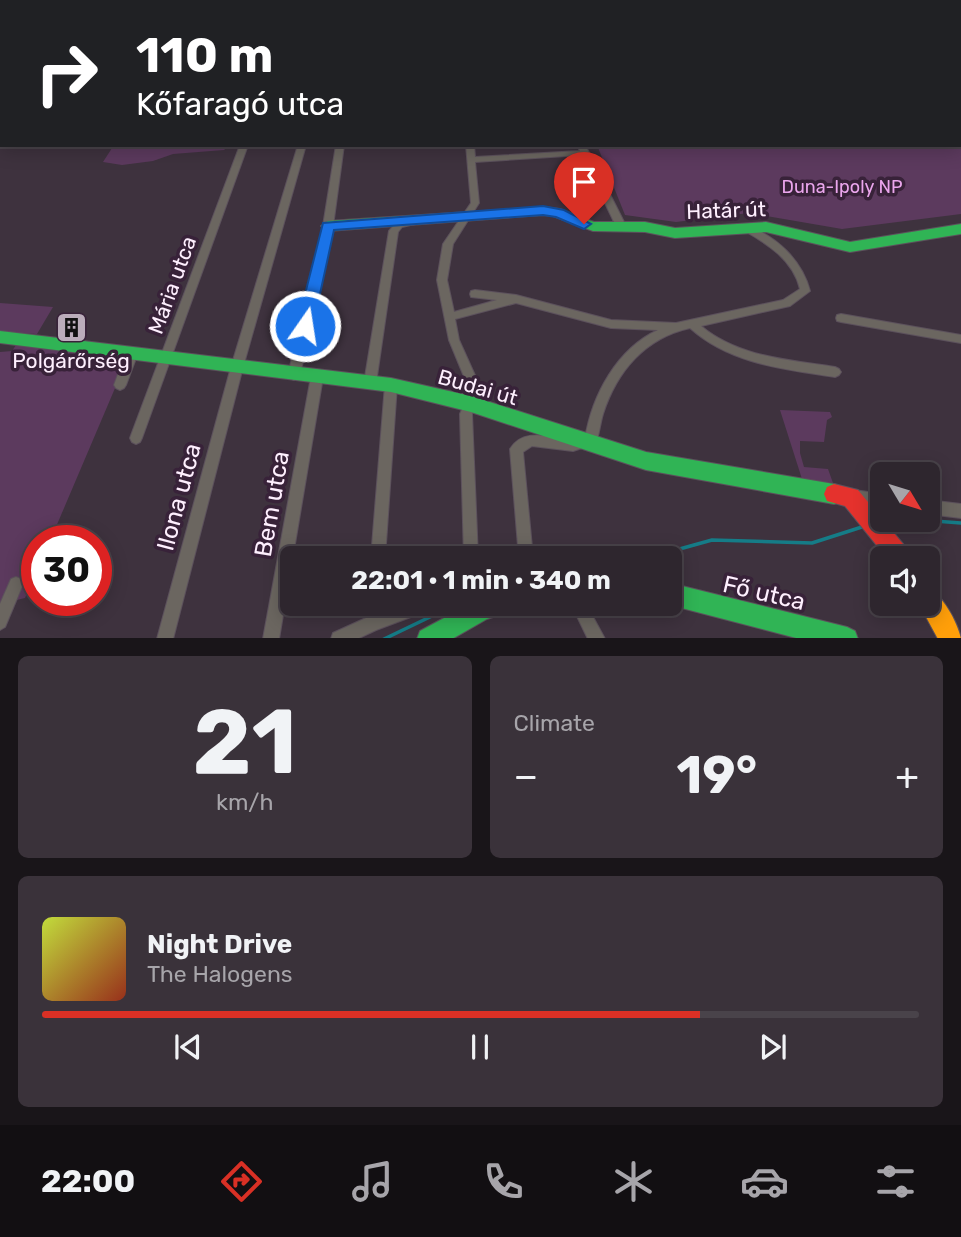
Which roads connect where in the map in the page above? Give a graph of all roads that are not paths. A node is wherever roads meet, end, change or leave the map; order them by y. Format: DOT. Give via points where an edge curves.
graph roads {
  1 [pos="243,147"];
  2 [pos="301,147"];
  3 [pos="340,147"];
  4 [pos="470,147"];
  5 [pos="582,149"];
  6 [pos="473,160"];
  7 [pos="470,214"];
  8 [pos="427,217"];
  9 [pos="328,226"];
  10 [pos="621,226"];
  11 [pos="746,228"];
  12 [pos="961,229"];
  13 [pos="475,294"];
  14 [pos="516,299"];
  15 [pos="449,317"];
  16 [pos="841,318"];
  17 [pos="692,324"];
  18 [pos="676,327"];
  19 [pos="0,337"];
  20 [pos="961,339"];
  21 [pos="132,353"];
  22 [pos="166,357"];
  23 [pos="237,368"];
  24 [pos="835,372"];
  25 [pos="294,376"];
  26 [pos="317,377"];
  27 [pos="370,383"];
  28 [pos="120,385"];
  29 [pos="391,385"];
  30 [pos="471,404"];
  31 [pos="136,438"];
  32 [pos="589,441"];
  33 [pos="851,497"];
  34 [pos="870,499"];
  35 [pos="940,508"];
  36 [pos="961,511"];
  37 [pos="379,546"];
  38 [pos="471,546"];
  39 [pos="525,546"];
  40 [pos="890,546"];
  41 [pos="16,584"];
  42 [pos="682,597"];
  43 [pos="373,616"];
  44 [pos="393,616"];
  45 [pos="470,616"];
  46 [pos="585,616"];
  47 [pos="938,616"];
  48 [pos="0,622"];
  49 [pos="373,623"];
  50 [pos="165,638"];
  51 [pos="271,638"];
  52 [pos="341,638"];
  53 [pos="430,638"];
  54 [pos="596,638"];
  55 [pos="843,638"];
  56 [pos="950,638"];
  1 -- 22 [label="street, Mária utca"];
  2 -- 23 [label="street, Ilona utca"];
  3 -- 9 [label="street"];
  4 -- 6 [label="street"];
  5 -- 6 [label="street"];
  5 -- 10 [label="street"];
  6 -- 7 [label="street" via="475,201"];
  7 -- 8 [label="street, Határ út"];
  7 -- 10 [label="street, Határ út" via="548,211 584,224"];
  7 -- 15 [label="street" via="448,244 442,280"];
  8 -- 9 [label="street, Határ út"];
  8 -- 27 [label="street" via="398,225 394,231"];
  9 -- 25 [label="street"];
  10 -- 11 [label="street, Határ út" via="679,233"];
  11 -- 12 [label="street, Határ út" via="768,227 853,247"];
  11 -- 17 [label="street" via="780,248 804,282 805,291 786,303"];
  13 -- 14 [label="street"];
  14 -- 15 [label="street"];
  14 -- 18 [label="street" via="611,324"];
  15 -- 30 [label="street" via="476,391"];
  16 -- 20 [label="street"];
  17 -- 18 [label="street"];
  17 -- 24 [label="street" via="701,334 740,354"];
  18 -- 32 [label="street" via="643,342 616,374 598,406"];
  19 -- 21 [label="street, Budai út"];
  21 -- 22 [label="street, Budai út"];
  21 -- 28 [label="street"];
  22 -- 23 [label="street, Budai út"];
  22 -- 31 [label="street, Mária utca"];
  23 -- 25 [label="street, Budai út"];
  23 -- 50 [label="street, Ilona utca"];
  25 -- 26 [label="street, Budai út"];
  26 -- 27 [label="street, Budai út"];
  26 -- 51 [label="street, Bem utca"];
  27 -- 29 [label="street, Budai út"];
  29 -- 30 [label="street, Budai út"];
  29 -- 37 [label="street"];
  30 -- 32 [label="street, Budai út"];
  30 -- 38 [label="street" via="466,414"];
  32 -- 33 [label="street, Budai út" via="697,472"];
  32 -- 39 [label="street" via="573,446 530,440 516,449"];
  33 -- 34 [label="street, Budai út"];
  33 -- 40 [label="street"];
  35 -- 36 [label="street"];
  41 -- 48 [label="street"];
  42 -- 55 [label="street, Fő utca"];
  43 -- 49 [label="street"];
  44 -- 49 [label="street"];
  45 -- 53 [label="street"];
  46 -- 54 [label="street"];
  47 -- 56 [label="street"];
  49 -- 52 [label="street"];
}
